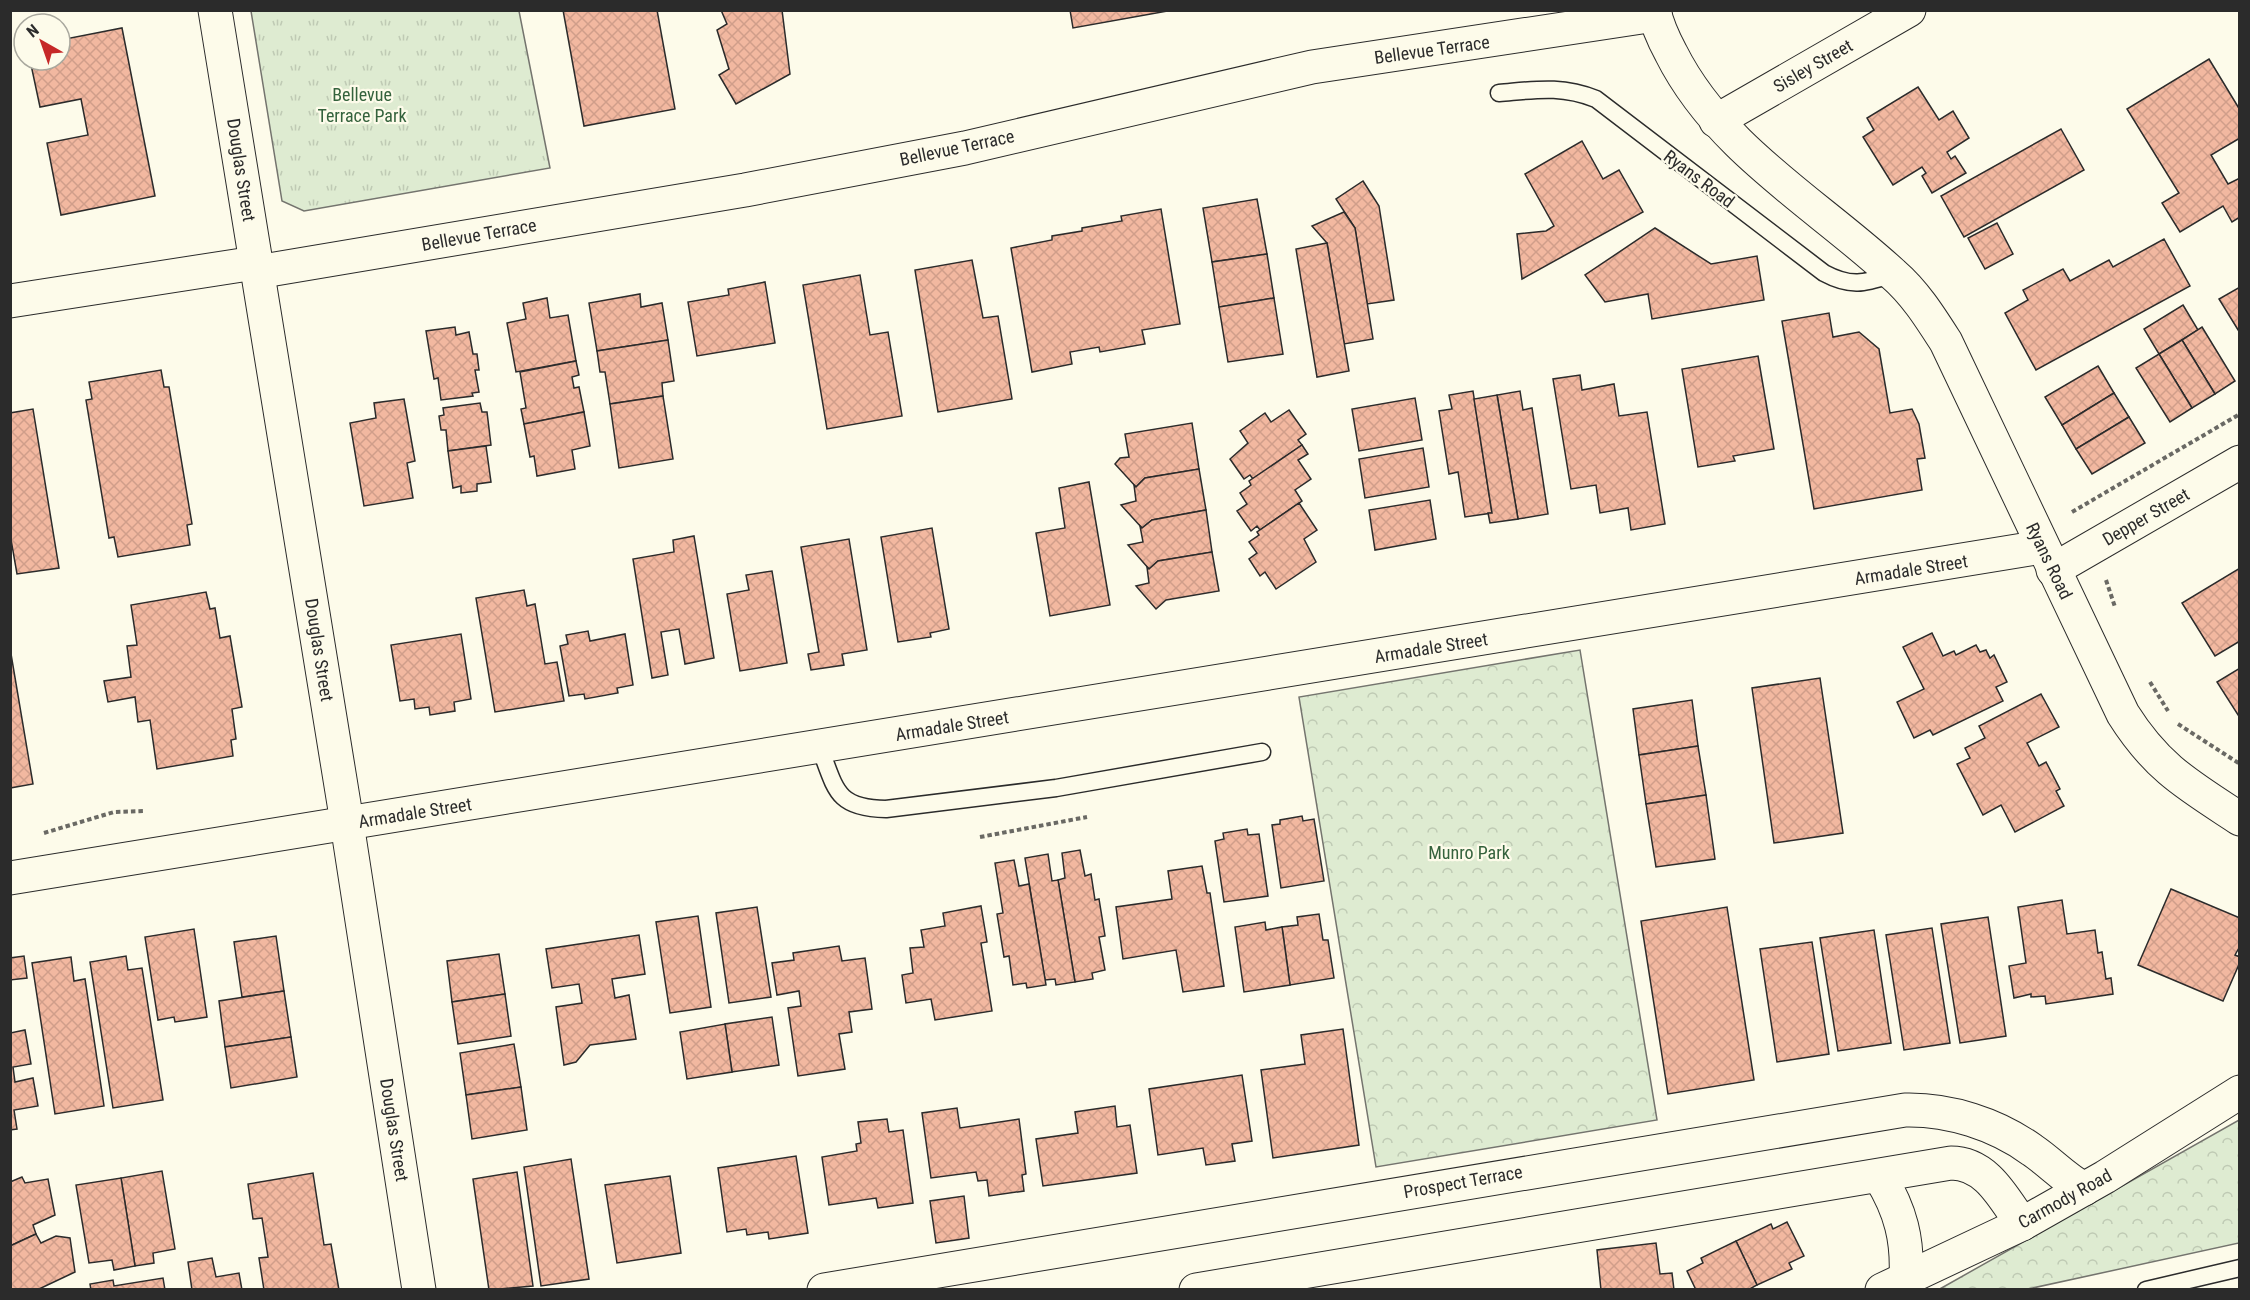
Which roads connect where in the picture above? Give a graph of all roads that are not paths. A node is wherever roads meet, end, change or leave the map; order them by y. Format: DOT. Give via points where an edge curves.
graph roads {
  1 [pos="214,10"];
  2 [pos="1909,10"];
  3 [pos="1655,13"];
  4 [pos="1499,93"];
  5 [pos="1716,121"];
  6 [pos="256,268"];
  7 [pos="1893,274"];
  8 [pos="10,301"];
  9 [pos="2240,462"];
  10 [pos="2048,559"];
  11 [pos="820,748"];
  12 [pos="1262,752"];
  13 [pos="2240,819"];
  14 [pos="347,824"];
  15 [pos="10,878"];
  16 [pos="2240,1092"];
  17 [pos="1880,1177"];
  18 [pos="2084,1189"];
  19 [pos="2022,1224"];
  20 [pos="2240,1268"];
  21 [pos="1894,1284"];
  22 [pos="418,1290"];
  23 [pos="824,1290"];
  24 [pos="1196,1290"];
  25 [pos="2146,1290"];
  1 -- 6 [label="street, Douglas Street"];
  2 -- 5 [label="street, Sisley Street"];
  3 -- 5 [label="street, Ryans Road" via="1684,78"];
  3 -- 6 [label="street, Bellevue Terrace" via="1312,67 965,148 734,192"];
  4 -- 7 [label="lane, Ryans Road" via="1552,88 1574,90 1596,99 1824,273 1851,284"];
  5 -- 7 [label="street, Ryans Road" via="1742,148"];
  6 -- 8 [label="street, Bellevue Terrace"];
  6 -- 14 [label="street, Douglas Street"];
  7 -- 10 [label="street, Ryans Road" via="1917,298 1946,342"];
  9 -- 10 [label="street, Depper Street"];
  10 -- 11 [label="street, Armadale Street"];
  10 -- 13 [label="street, Ryans Road" via="2137,736 2176,776"];
  11 -- 12 [label="lane" via="844,800 862,808 886,809 1056,788"];
  11 -- 14 [label="street, Armadale Street"];
  14 -- 15 [label="street, Armadale Street"];
  14 -- 22 [label="street, Douglas Street"];
  16 -- 18 [label="street, Carmody Road"];
  17 -- 19 [label="street" via="1952,1163 1969,1166 1992,1181"];
  17 -- 21 [label="street" via="1895,1203 1907,1246"];
  17 -- 24 [label="street"];
  18 -- 19 [label="street, Carmody Road"];
  18 -- 23 [label="street, Prospect Terrace" via="2033,1151 1991,1128 1946,1113 1905,1110"];
  19 -- 21 [label="street, Carmody Road"];
  20 -- 25 [label="lane"];
}
